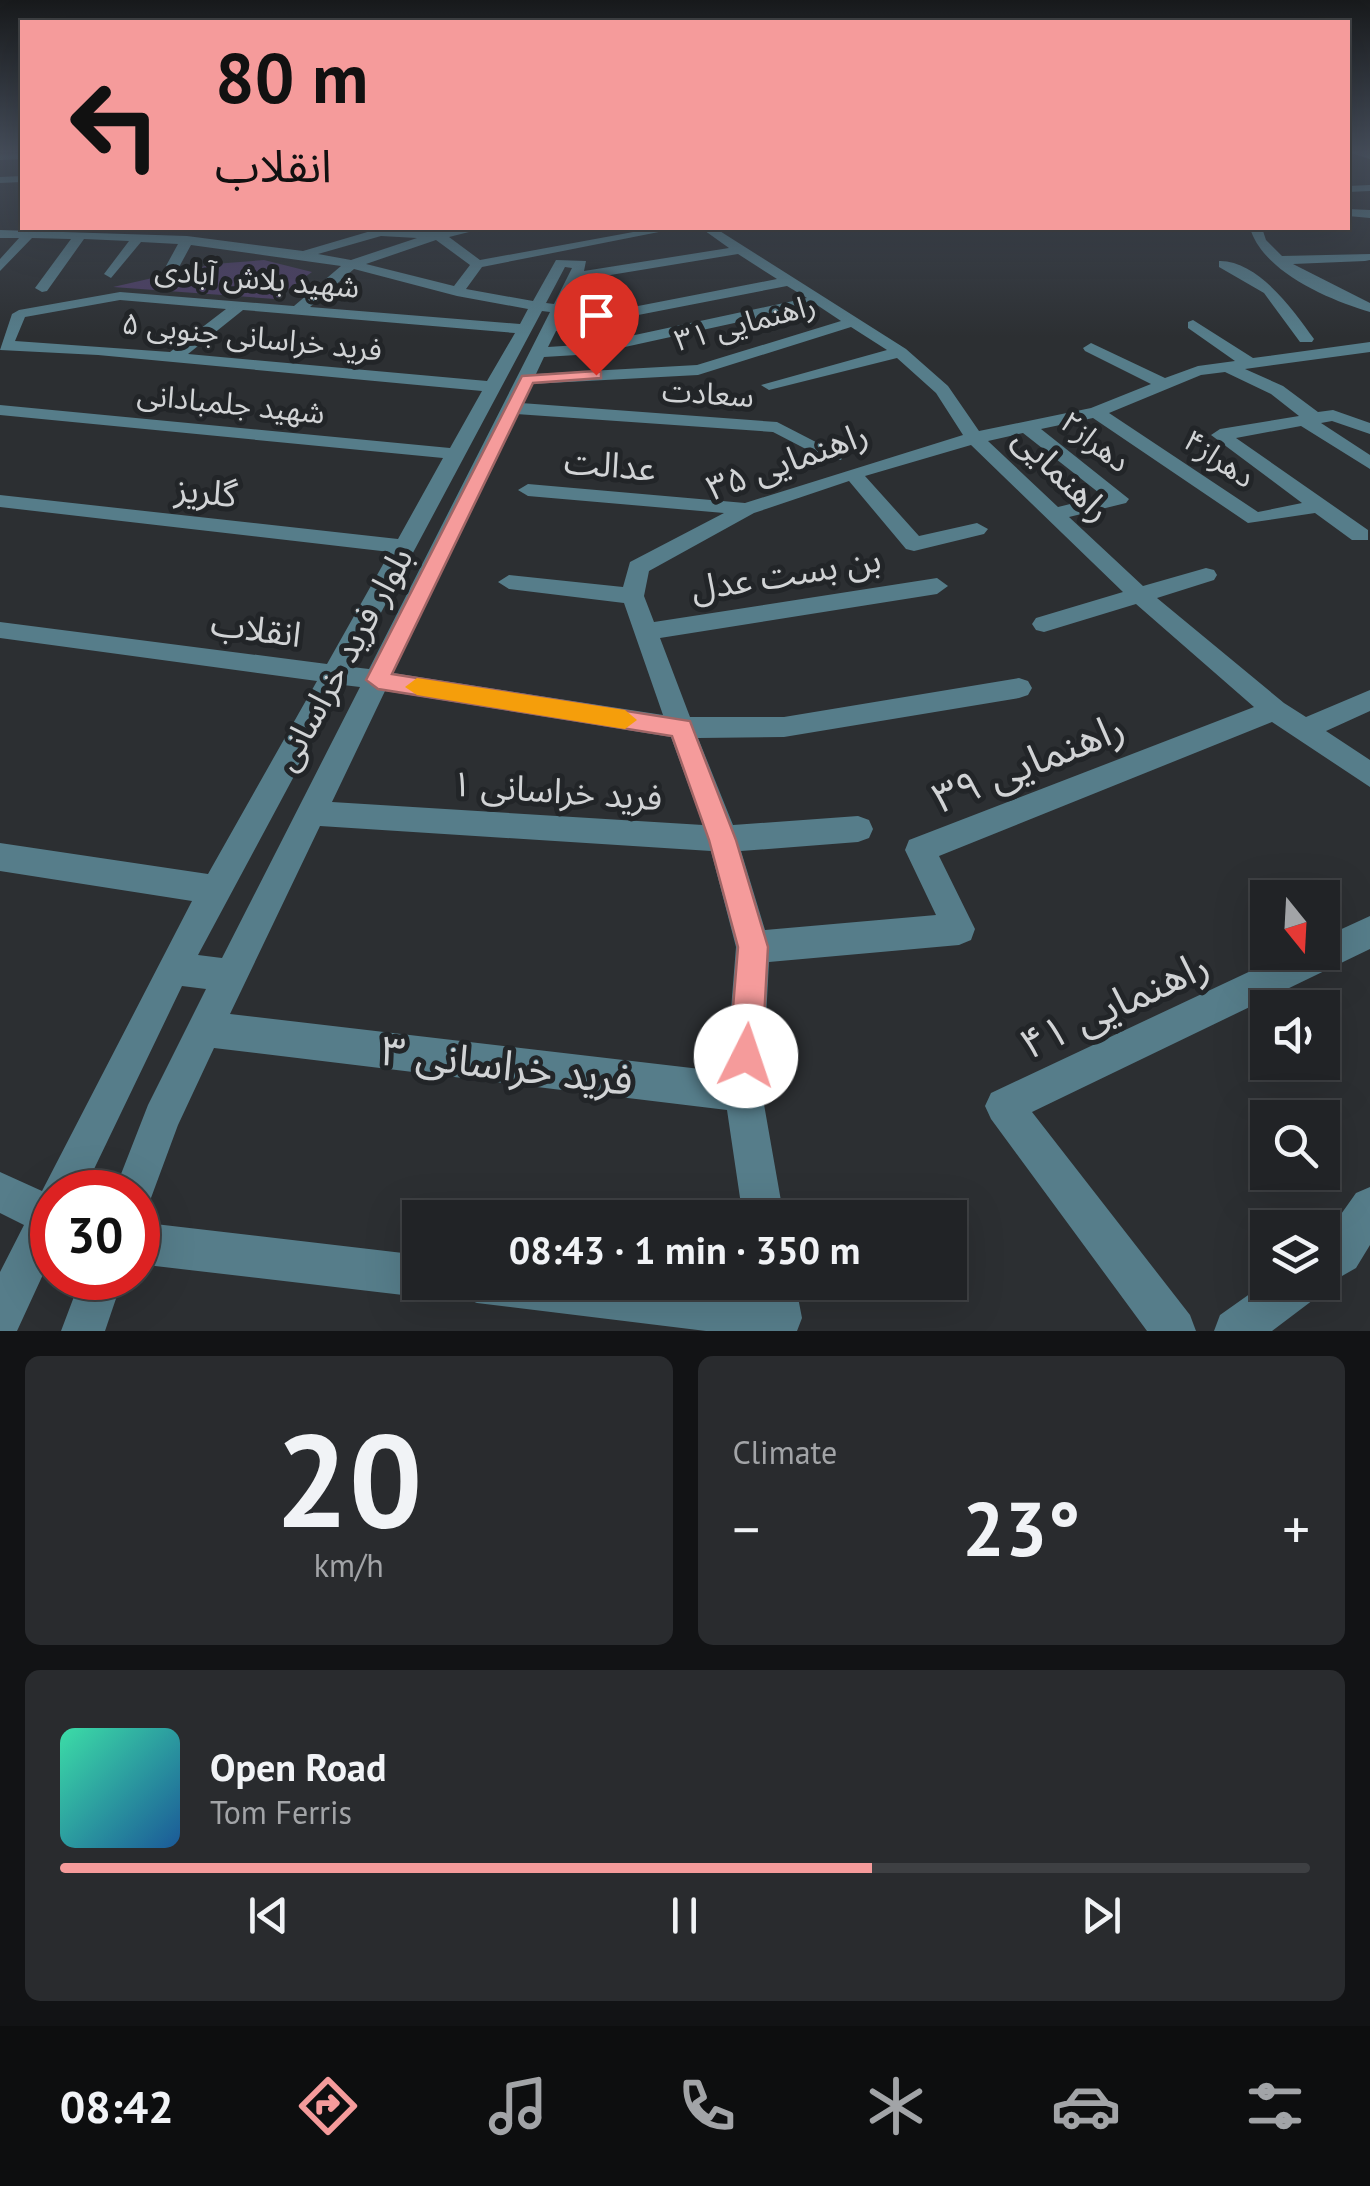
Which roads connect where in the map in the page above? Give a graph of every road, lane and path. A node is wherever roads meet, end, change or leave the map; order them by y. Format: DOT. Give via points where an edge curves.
graph roads {
  1 [pos="1350,214"];
  2 [pos="1370,214"];
  3 [pos="1370,226"];
  4 [pos="469,230"];
  5 [pos="588,230"];
  6 [pos="667,230"];
  7 [pos="710,230"];
  8 [pos="1256,230"];
  9 [pos="0,234"];
  10 [pos="30,234"];
  11 [pos="147,234"];
  12 [pos="80,236"];
  13 [pos="438,236"];
  14 [pos="187,240"];
  15 [pos="738,250"];
  16 [pos="301,254"];
  17 [pos="1365,256"];
  18 [pos="1276,260"];
  19 [pos="577,262"];
  20 [pos="352,264"];
  21 [pos="477,264"];
  22 [pos="1224,264"];
  23 [pos="173,266"];
  24 [pos="0,268"];
  25 [pos="111,274"];
  26 [pos="790,281"];
  27 [pos="1321,284"];
  28 [pos="42,288"];
  29 [pos="1269,290"];
  30 [pos="457,292"];
  31 [pos="819,300"];
  32 [pos="239,306"];
  33 [pos="1370,308"];
  34 [pos="299,310"];
  35 [pos="544,318"];
  36 [pos="856,321"];
  37 [pos="1193,324"];
  38 [pos="1306,340"];
  39 [pos="3,344"];
  40 [pos="1091,348"];
  41 [pos="1370,348"];
  42 [pos="540,352"];
  43 [pos="900,352"];
  44 [pos="172,359"];
  45 [pos="1249,364"];
  46 [pos="1228,367"];
  47 [pos="528,379"];
  48 [pos="769,385"];
  49 [pos="1168,386"];
  50 [pos="492,388"];
  51 [pos="512,408"];
  52 [pos="0,410"];
  53 [pos="1096,412"];
  54 [pos="1311,420"];
  55 [pos="1027,427"];
  56 [pos="1370,429"];
  57 [pos="974,438"];
  58 [pos="456,454"];
  59 [pos="834,456"];
  60 [pos="1370,464"];
  61 [pos="853,474"];
  62 [pos="528,490"];
  63 [pos="0,501"];
  64 [pos="1317,506"];
  65 [pos="747,509"];
  66 [pos="1053,514"];
  67 [pos="976,529"];
  68 [pos="1360,535"];
  69 [pos="404,547"];
  70 [pos="1206,575"];
  71 [pos="509,582"];
  72 [pos="937,586"];
  73 [pos="1138,594"];
  74 [pos="633,596"];
  75 [pos="1044,624"];
  76 [pos="0,630"];
  77 [pos="646,632"];
  78 [pos="334,675"];
  79 [pos="378,680"];
  80 [pos="1019,688"];
  81 [pos="1370,700"];
  82 [pos="1275,710"];
  83 [pos="681,728"];
  84 [pos="1304,730"];
  85 [pos="1370,775"];
  86 [pos="312,813"];
  87 [pos="858,829"];
  88 [pos="722,840"];
  89 [pos="0,857"];
  90 [pos="215,890"];
  91 [pos="1370,932"];
  92 [pos="753,947"];
  93 [pos="172,968"];
  94 [pos="231,976"];
  95 [pos="205,1029"];
  96 [pos="743,1093"];
  97 [pos="73,1170"];
  98 [pos="142,1170"];
  99 [pos="0,1192"];
  100 [pos="30,1200"];
  101 [pos="761,1200"];
  102 [pos="1370,1207"];
  103 [pos="160,1246"];
  104 [pos="1340,1254"];
  105 [pos="30,1257"];
  106 [pos="402,1274"];
  107 [pos="94,1300"];
  108 [pos="674,1300"];
  109 [pos="1278,1300"];
  110 [pos="784,1310"];
  111 [pos="0,1318"];
  112 [pos="83,1331"];
  113 [pos="1174,1331"];
  114 [pos="1236,1331"];
  1 -- 2 [label="street"];
  1 -- 3 [label="street"];
  4 -- 13 [label="street"];
  5 -- 19 [label="street, بلوار فرید خراسانی"];
  6 -- 19 [label="street"];
  7 -- 15 [label="street, راهنمایی"];
  8 -- 18 [label="street"];
  9 -- 10 [label="street"];
  10 -- 12 [label="street"];
  10 -- 24 [label="street"];
  11 -- 12 [label="street"];
  11 -- 14 [label="street"];
  11 -- 25 [label="street"];
  12 -- 28 [label="street"];
  13 -- 16 [label="street" via="381,232"];
  13 -- 20 [label="street"];
  13 -- 21 [label="street"];
  14 -- 16 [label="street"];
  14 -- 23 [label="street"];
  15 -- 19 [label="street"];
  15 -- 26 [label="street, راهنمایی"];
  16 -- 20 [label="street"];
  17 -- 18 [label="street"];
  18 -- 27 [label="street"];
  19 -- 21 [label="street"];
  19 -- 35 [label="street, بلوار فرید خراسانی"];
  20 -- 30 [label="street"];
  20 -- 34 [label="street"];
  21 -- 30 [label="street"];
  22 -- 29 [label="street"];
  26 -- 31 [label="street, راهنمایی"];
  26 -- 35 [label="street" via="597,322"];
  27 -- 29 [label="street"];
  27 -- 33 [label="street"];
  29 -- 38 [label="street"];
  30 -- 35 [label="street"];
  31 -- 36 [label="street, راهنمایی"];
  31 -- 42 [label="street" via="593,350"];
  32 -- 34 [label="street, شهید بلاش آبادی"];
  32 -- 39 [label="street, شهید بلاش آبادی" via="120,296 19,314"];
  32 -- 44 [label="street"];
  34 -- 35 [label="street, شهید بلاش آبادی"];
  35 -- 42 [label="street, بلوار فرید خراسانی"];
  35 -- 50 [label="street, بلوار فرید خراسانی"];
  36 -- 43 [label="street, راهنمایی"];
  36 -- 47 [label="street, راهنمایی ۳۱" via="698,370"];
  37 -- 45 [label="street"];
  39 -- 44 [label="street, فرید خراسانی جنوبی ۵"];
  40 -- 49 [label="street"];
  41 -- 45 [label="street, راهنمایی ۳۵"];
  42 -- 47 [label="street, بلوار فرید خراسانی"];
  43 -- 48 [label="street"];
  43 -- 57 [label="street, راهنمایی" via="942,390"];
  44 -- 50 [label="street, فرید خراسانی جنوبی ۵"];
  45 -- 46 [label="street, راهنمایی ۳۵"];
  46 -- 49 [label="street, راهنمایی ۳۵"];
  46 -- 54 [label="street" via="1277,390"];
  47 -- 51 [label="street, بلوار فرید خراسانی"];
  49 -- 53 [label="street, راهنمایی ۳۵"];
  50 -- 58 [label="street, بلوار فرید خراسانی"];
  51 -- 59 [label="street, سعادت" via="777,426"];
  51 -- 79 [label="street, بلوار فرید خراسانی"];
  52 -- 58 [label="street, شهید جلمبادانی"];
  53 -- 55 [label="street, راهنمایی ۳۵"];
  53 -- 64 [label="street, دهراز۴" via="1254,519"];
  54 -- 56 [label="street" via="1337,416"];
  54 -- 60 [label="street"];
  54 -- 64 [label="street" via="1220,435"];
  55 -- 57 [label="street, راهنمایی ۳۵"];
  55 -- 66 [label="street, دهراز۲" via="1119,499"];
  57 -- 61 [label="street, راهنمایی ۳۵"];
  57 -- 66 [label="street, راهنمایی"];
  58 -- 69 [label="street, بلوار فرید خراسانی"];
  61 -- 65 [label="street, راهنمایی ۳۵"];
  61 -- 67 [label="street" via="914,544"];
  62 -- 65 [label="street, عدالت"];
  63 -- 69 [label="street, گلریز"];
  64 -- 68 [label="street"];
  65 -- 74 [label="street, راهنمایی ۳۵" via="638,567"];
  66 -- 73 [label="street, راهنمایی"];
  69 -- 78 [label="street, بلوار فرید خراسانی"];
  70 -- 73 [label="street"];
  71 -- 74 [label="street"];
  72 -- 77 [label="street, بن بست عدل"];
  73 -- 75 [label="street"];
  73 -- 82 [label="street, راهنمایی"];
  74 -- 77 [label="street"];
  76 -- 78 [label="street, انقلاب"];
  77 -- 83 [label="street"];
  78 -- 79 [label="street, انقلاب"];
  78 -- 90 [label="street, بلوار فرید خراسانی"];
  79 -- 83 [label="street, انقلاب"];
  79 -- 86 [label="street, بلوار فرید خراسانی"];
  80 -- 83 [label="street, انقلاب" via="784,727"];
  81 -- 84 [label="street"];
  82 -- 84 [label="street, راهنمایی"];
  82 -- 92 [label="street, راهنمایی ۳۹" via="920,850 959,929"];
  83 -- 88 [label="street"];
  84 -- 85 [label="street, راهنمایی"];
  86 -- 88 [label="street, فرید خراسانی ۱"];
  86 -- 94 [label="street, بلوار فرید خراسانی"];
  87 -- 88 [label="street, فرید خراسانی ۱"];
  88 -- 92 [label="street"];
  89 -- 90 [label="street"];
  90 -- 93 [label="street, بلوار فرید خراسانی"];
  91 -- 113 [label="street, راهنمایی ۴۱" via="1004,1106"];
  92 -- 96 [label="street"];
  93 -- 94 [label="street"];
  93 -- 97 [label="street, بلوار فرید خراسانی"];
  94 -- 95 [label="street, بلوار فرید خراسانی"];
  95 -- 96 [label="street, فرید خراسانی ۳"];
  95 -- 98 [label="street, بلوار فرید خراسانی"];
  96 -- 101 [label="street"];
  99 -- 100 [label="street"];
  102 -- 104 [label="street"];
  103 -- 106 [label="street"];
  105 -- 111 [label="street, بلوار فرید خراسانی"];
  107 -- 112 [label="street"];
  108 -- 110 [label="street"];
  109 -- 114 [label="street"];
}
